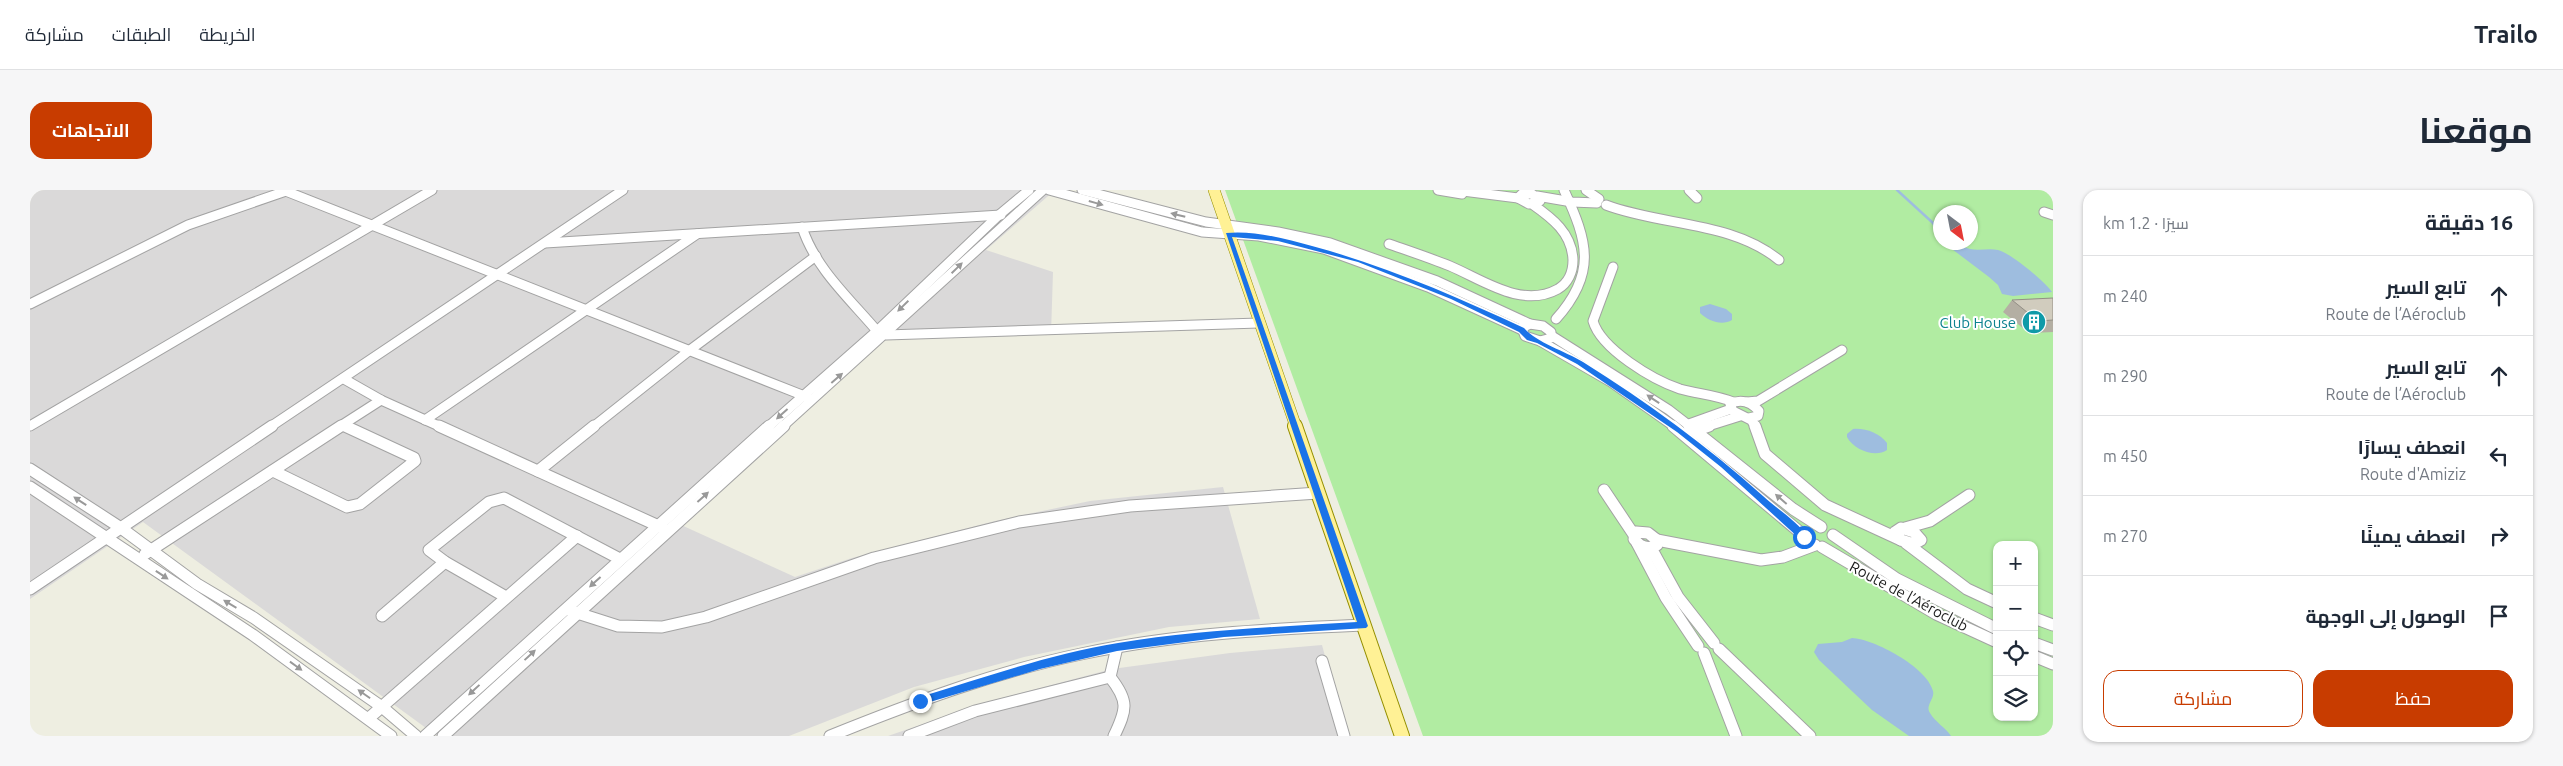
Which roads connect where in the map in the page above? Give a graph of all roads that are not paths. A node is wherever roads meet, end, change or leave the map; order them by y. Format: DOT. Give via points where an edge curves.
graph roads {
  1 [pos="432,190"];
  2 [pos="623,190"];
  3 [pos="1029,190"];
  4 [pos="1043,190"];
  5 [pos="1049,190"];
  6 [pos="1082,190"];
  7 [pos="1214,190"];
  8 [pos="1438,190"];
  9 [pos="1455,190"];
  10 [pos="1564,190"];
  11 [pos="1586,190"];
  12 [pos="1689,190"];
  13 [pos="287,191"];
  14 [pos="1534,197"];
  15 [pos="1697,198"];
  16 [pos="1518,199"];
  17 [pos="1598,201"];
  18 [pos="1570,202"];
  19 [pos="2044,212"];
  20 [pos="999,215"];
  21 [pos="2053,215"];
  22 [pos="1012,216"];
  23 [pos="372,226"];
  24 [pos="802,227"];
  25 [pos="1227,230"];
  26 [pos="697,234"];
  27 [pos="545,243"];
  28 [pos="1389,244"];
  29 [pos="816,256"];
  30 [pos="1779,260"];
  31 [pos="1613,267"];
  32 [pos="499,274"];
  33 [pos="30,304"];
  34 [pos="586,310"];
  35 [pos="1556,319"];
  36 [pos="1259,323"];
  37 [pos="1532,324"];
  38 [pos="1522,330"];
  39 [pos="876,331"];
  40 [pos="1552,334"];
  41 [pos="886,335"];
  42 [pos="1540,341"];
  43 [pos="690,350"];
  44 [pos="1842,350"];
  45 [pos="344,379"];
  46 [pos="802,396"];
  47 [pos="813,399"];
  48 [pos="381,400"];
  49 [pos="1732,405"];
  50 [pos="1758,405"];
  51 [pos="1745,417"];
  52 [pos="425,420"];
  53 [pos="342,425"];
  54 [pos="30,426"];
  55 [pos="1693,427"];
  56 [pos="30,469"];
  57 [pos="273,471"];
  58 [pos="538,471"];
  59 [pos="30,487"];
  60 [pos="1604,490"];
  61 [pos="1318,493"];
  62 [pos="1969,495"];
  63 [pos="1864,521"];
  64 [pos="1930,521"];
  65 [pos="662,527"];
  66 [pos="1821,527"];
  67 [pos="121,528"];
  68 [pos="1903,528"];
  69 [pos="577,536"];
  70 [pos="1834,536"];
  71 [pos="107,537"];
  72 [pos="1920,538"];
  73 [pos="1635,539"];
  74 [pos="1904,541"];
  75 [pos="1811,542"];
  76 [pos="1654,544"];
  77 [pos="150,551"];
  78 [pos="138,559"];
  79 [pos="620,559"];
  80 [pos="445,562"];
  81 [pos="1939,568"];
  82 [pos="30,589"];
  83 [pos="506,597"];
  84 [pos="1993,601"];
  85 [pos="570,611"];
  86 [pos="382,616"];
  87 [pos="2038,619"];
  88 [pos="2053,625"];
  89 [pos="1363,626"];
  90 [pos="1993,627"];
  91 [pos="1993,640"];
  92 [pos="2038,644"];
  93 [pos="1716,646"];
  94 [pos="1117,647"];
  95 [pos="1701,650"];
  96 [pos="2053,650"];
  97 [pos="2038,658"];
  98 [pos="1322,661"];
  99 [pos="2053,664"];
  100 [pos="1110,677"];
  101 [pos="382,707"];
  102 [pos="369,718"];
  103 [pos="391,736"];
  104 [pos="416,736"];
  105 [pos="425,736"];
  106 [pos="443,736"];
  107 [pos="830,736"];
  108 [pos="909,736"];
  109 [pos="1114,736"];
  110 [pos="1344,736"];
  111 [pos="1402,736"];
  112 [pos="1736,736"];
  113 [pos="1810,736"];
  1 -- 23 [label="street"];
  2 -- 27 [label="street"];
  3 -- 20 [label="street"];
  4 -- 22 [label="street"];
  5 -- 25 [label="street, one-way" via="1202,232"];
  25 -- 6 [label="street, one-way"];
  7 -- 25 [label="main road"];
  8 -- 16 [label="street" via="1492,200"];
  9 -- 16 [label="street"];
  10 -- 18 [label="street"];
  11 -- 17 [label="street"];
  12 -- 15 [label="street"];
  13 -- 23 [label="street"];
  13 -- 33 [label="street" via="188,224"];
  14 -- 16 [label="street" via="1522,194"];
  14 -- 18 [label="street"];
  14 -- 28 [label="street" via="1559,224 1573,249 1568,282 1548,294 1530,296 1506,291"];
  17 -- 18 [label="street"];
  17 -- 30 [label="street" via="1633,216 1751,241 1774,252"];
  18 -- 35 [label="street" via="1584,244 1585,265 1578,294"];
  19 -- 21 [label="street"];
  20 -- 22 [label="street"];
  20 -- 24 [label="street"];
  20 -- 39 [label="street, one-way"];
  41 -- 22 [label="street, one-way"];
  23 -- 32 [label="street"];
  23 -- 54 [label="street"];
  24 -- 26 [label="street"];
  24 -- 29 [label="street" via="806,242"];
  25 -- 36 [label="main road"];
  25 -- 37 [label="street" via="1302,236 1366,255 1461,291"];
  25 -- 38 [label="street" via="1278,239 1360,261 1453,297"];
  26 -- 27 [label="street"];
  26 -- 34 [label="street"];
  27 -- 32 [label="street"];
  29 -- 39 [label="street"];
  29 -- 43 [label="street"];
  31 -- 49 [label="street" via="1592,320 1598,336 1613,350 1669,384 1712,394"];
  32 -- 34 [label="street"];
  32 -- 45 [label="street"];
  34 -- 43 [label="street"];
  34 -- 52 [label="street"];
  35 -- 37 [label="street"];
  35 -- 40 [label="street"];
  36 -- 41 [label="street"];
  36 -- 61 [label="main road"];
  37 -- 38 [label="street"];
  37 -- 40 [label="street" via="1546,328"];
  38 -- 42 [label="street, Route de l’Aéroclub" via="1529,338"];
  39 -- 41 [label="street"];
  39 -- 46 [label="street"];
  40 -- 42 [label="street" via="1548,340"];
  55 -- 40 [label="street, one-way"];
  47 -- 41 [label="street, one-way"];
  42 -- 75 [label="street, Route de l’Aéroclub" via="1579,362 1680,430"];
  43 -- 46 [label="street"];
  43 -- 58 [label="street"];
  44 -- 50 [label="street"];
  45 -- 48 [label="street"];
  45 -- 67 [label="street"];
  46 -- 47 [label="street"];
  46 -- 65 [label="street, one-way"];
  65 -- 47 [label="street, one-way"];
  48 -- 52 [label="street"];
  48 -- 53 [label="street"];
  49 -- 50 [label="street" via="1747,402"];
  49 -- 51 [label="street"];
  49 -- 55 [label="street"];
  50 -- 51 [label="street" via="1758,416"];
  51 -- 55 [label="street"];
  51 -- 63 [label="street" via="1756,427 1760,446 1776,465 1826,505"];
  52 -- 58 [label="street"];
  53 -- 57 [label="street"];
  53 -- 57 [label="street" via="415,461 360,504 347,507"];
  66 -- 55 [label="street, one-way" via="1793,509"];
  67 -- 56 [label="street, one-way"];
  57 -- 77 [label="street"];
  58 -- 65 [label="street"];
  59 -- 71 [label="street"];
  60 -- 73 [label="street"];
  61 -- 85 [label="street" via="1142,503 1016,523 856,563 678,626 654,629 619,626"];
  61 -- 89 [label="main road"];
  62 -- 64 [label="street"];
  63 -- 68 [label="street"];
  63 -- 74 [label="street"];
  64 -- 68 [label="street"];
  64 -- 72 [label="street"];
  65 -- 79 [label="street"];
  65 -- 85 [label="street"];
  66 -- 70 [label="street, Route de l’Aéroclub"];
  66 -- 75 [label="street" via="1805,526 1801,531"];
  67 -- 71 [label="street"];
  67 -- 77 [label="street"];
  68 -- 72 [label="street"];
  68 -- 74 [label="street" via="1895,532"];
  69 -- 79 [label="street"];
  69 -- 80 [label="street" via="504,498 496,498 431,547 430,552"];
  69 -- 83 [label="street"];
  70 -- 75 [label="street" via="1834,545"];
  70 -- 90 [label="street, Route de l’Aéroclub" via="1896,579"];
  71 -- 78 [label="street"];
  71 -- 82 [label="street"];
  72 -- 74 [label="street" via="1918,544"];
  72 -- 81 [label="street"];
  73 -- 76 [label="street" via="1642,532 1653,536"];
  73 -- 95 [label="street" via="1666,598"];
  74 -- 81 [label="street"];
  75 -- 76 [label="street" via="1783,558 1761,560"];
  75 -- 91 [label="street, Route de l’Aéroclub" via="1911,600"];
  76 -- 93 [label="street" via="1678,596"];
  77 -- 78 [label="street"];
  101 -- 77 [label="street, one-way"];
  78 -- 102 [label="street, one-way" via="253,635"];
  79 -- 85 [label="street, one-way"];
  80 -- 83 [label="street"];
  80 -- 86 [label="street"];
  81 -- 84 [label="street" via="1967,589"];
  83 -- 101 [label="street"];
  85 -- 105 [label="street, one-way"];
  106 -- 85 [label="street, one-way"];
  87 -- 88 [label="street"];
  89 -- 94 [label="street" via="1224,634"];
  89 -- 111 [label="main road"];
  92 -- 96 [label="street"];
  93 -- 95 [label="street" via="1720,652 1716,656"];
  93 -- 113 [label="street"];
  94 -- 100 [label="street"];
  94 -- 107 [label="street" via="975,683"];
  95 -- 112 [label="street"];
  97 -- 99 [label="street"];
  98 -- 110 [label="street"];
  100 -- 108 [label="street" via="975,711"];
  100 -- 109 [label="street" via="1127,703"];
  101 -- 102 [label="street"];
  101 -- 104 [label="street"];
  102 -- 103 [label="street"];
}
